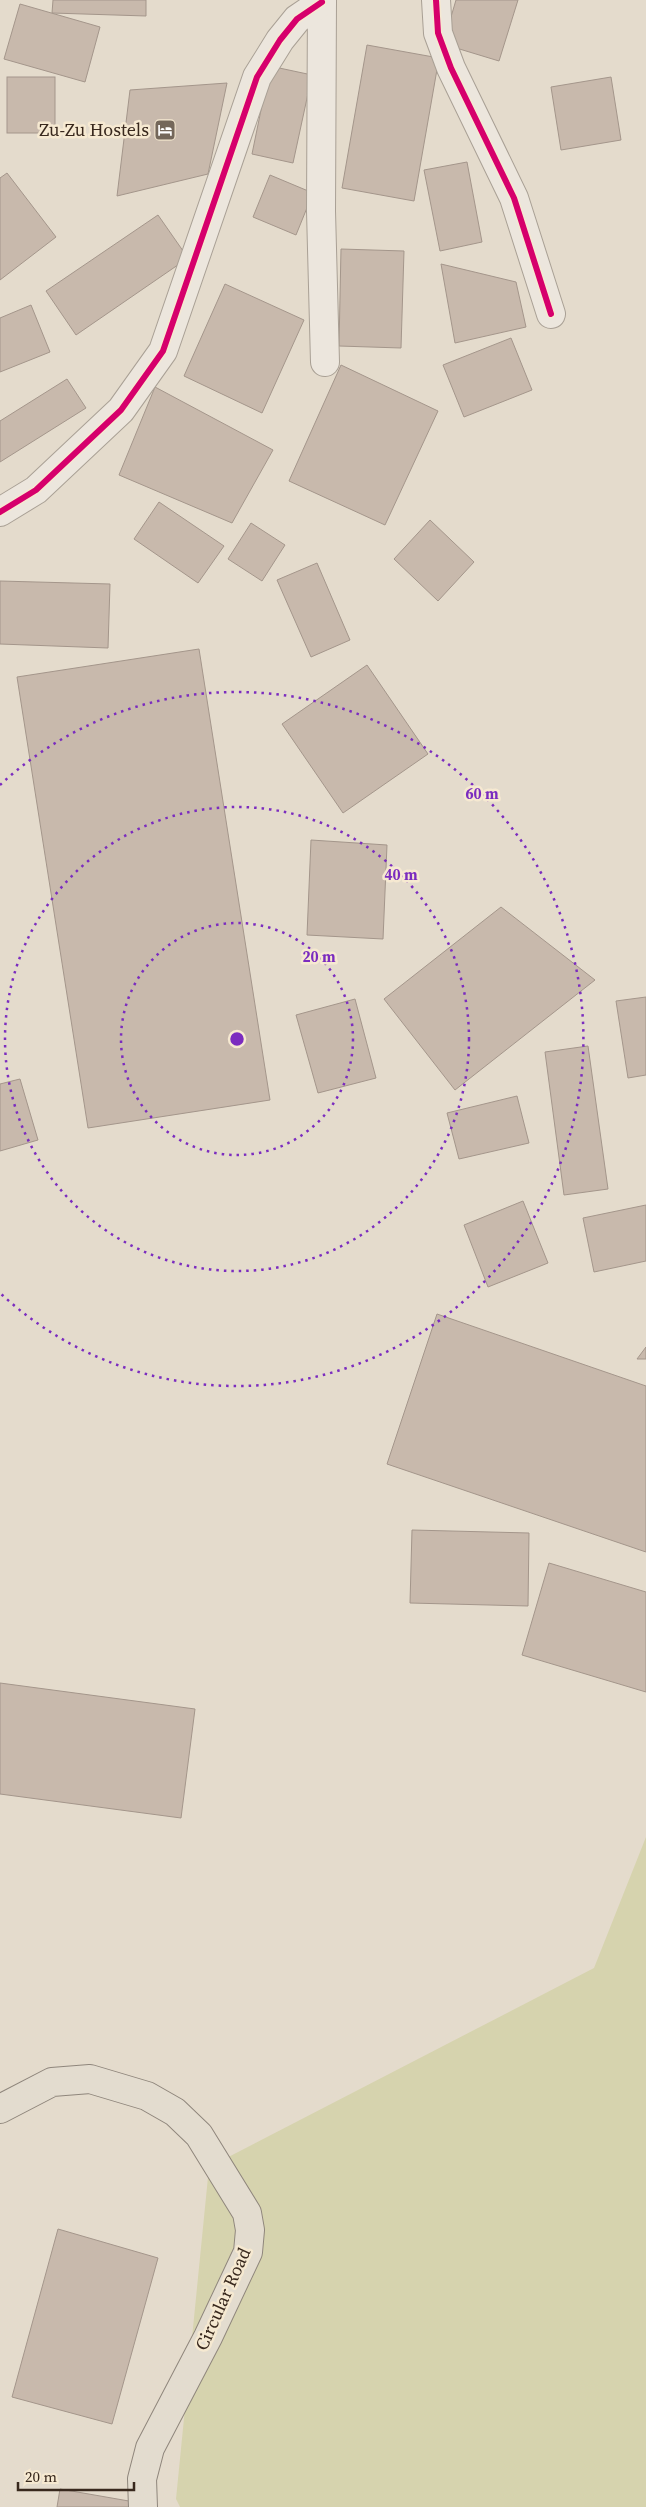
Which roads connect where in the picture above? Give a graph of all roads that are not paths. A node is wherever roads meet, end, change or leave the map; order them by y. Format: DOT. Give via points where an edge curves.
graph roads {
  1 [pos="436,0"];
  2 [pos="322,1"];
  3 [pos="551,314"];
  4 [pos="325,362"];
  5 [pos="0,512"];
  6 [pos="0,2109"];
  7 [pos="143,2507"];
  1 -- 3 [label="street" via="438,33 451,68 514,198"];
  2 -- 4 [label="street" via="321,211"];
  2 -- 5 [label="street" via="296,19 257,77 163,351 120,410 36,490"];
  6 -- 7 [label="main road, Circular Road" via="52,2082 90,2079 147,2096 176,2112 199,2135 248,2213 248,2252 150,2448 142,2479"];
}
